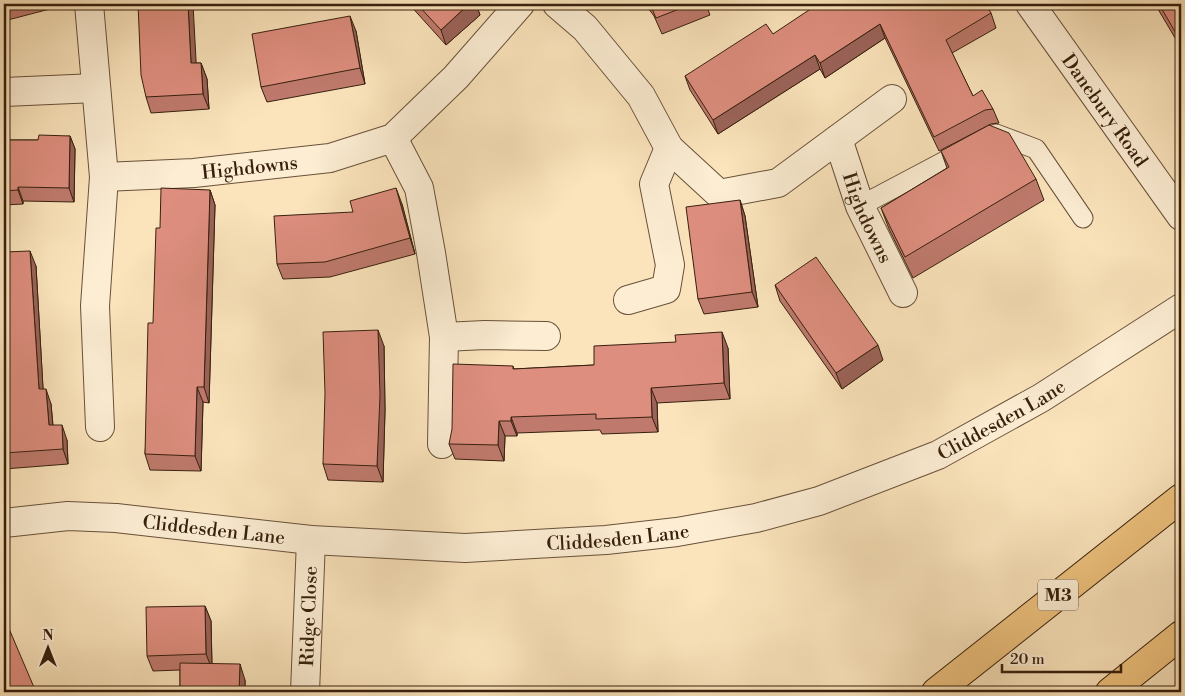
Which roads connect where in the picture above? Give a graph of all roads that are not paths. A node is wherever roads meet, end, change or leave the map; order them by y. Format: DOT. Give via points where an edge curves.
graph roads {
  1 [pos="89,4"];
  2 [pos="520,4"];
  3 [pos="558,4"];
  4 [pos="1030,4"];
  5 [pos="96,88"];
  6 [pos="4,92"];
  7 [pos="892,99"];
  8 [pos="393,138"];
  9 [pos="838,139"];
  10 [pos="669,148"];
  11 [pos="104,177"];
  12 [pos="860,206"];
  13 [pos="1181,216"];
  14 [pos="1084,218"];
  15 [pos="903,293"];
  16 [pos="628,300"];
  17 [pos="1181,308"];
  18 [pos="546,336"];
  19 [pos="444,337"];
  20 [pos="100,427"];
  21 [pos="442,444"];
  22 [pos="1181,498"];
  23 [pos="4,523"];
  24 [pos="311,540"];
  25 [pos="1181,635"];
  26 [pos="305,692"];
  27 [pos="936,692"];
  28 [pos="1110,692"];
  1 -- 5 [label="street"];
  2 -- 8 [label="street, Highdowns" via="456,77"];
  3 -- 10 [label="street" via="584,28 641,96"];
  4 -- 13 [label="street, Danebury Road"];
  5 -- 6 [label="street"];
  5 -- 11 [label="street"];
  7 -- 9 [label="street"];
  8 -- 11 [label="street, Highdowns" via="330,158 194,172"];
  8 -- 19 [label="street" via="419,188"];
  9 -- 10 [label="street" via="778,182 719,194"];
  9 -- 12 [label="street, Highdowns"];
  10 -- 16 [label="street" via="654,184 670,265 666,289"];
  11 -- 20 [label="street" via="95,306"];
  12 -- 14 [label="lane" via="996,134 1036,149"];
  12 -- 15 [label="street, Highdowns"];
  17 -- 24 [label="street, Cliddesden Lane" via="1041,398 938,455 819,500 756,518 677,532 536,545 465,548"];
  18 -- 19 [label="street" via="485,334"];
  19 -- 21 [label="street"];
  22 -- 27 [label="highway, M3"];
  23 -- 24 [label="street, Cliddesden Lane" via="68,516 116,518"];
  24 -- 26 [label="street, Ridge Close"];
  25 -- 28 [label="highway"];
}
